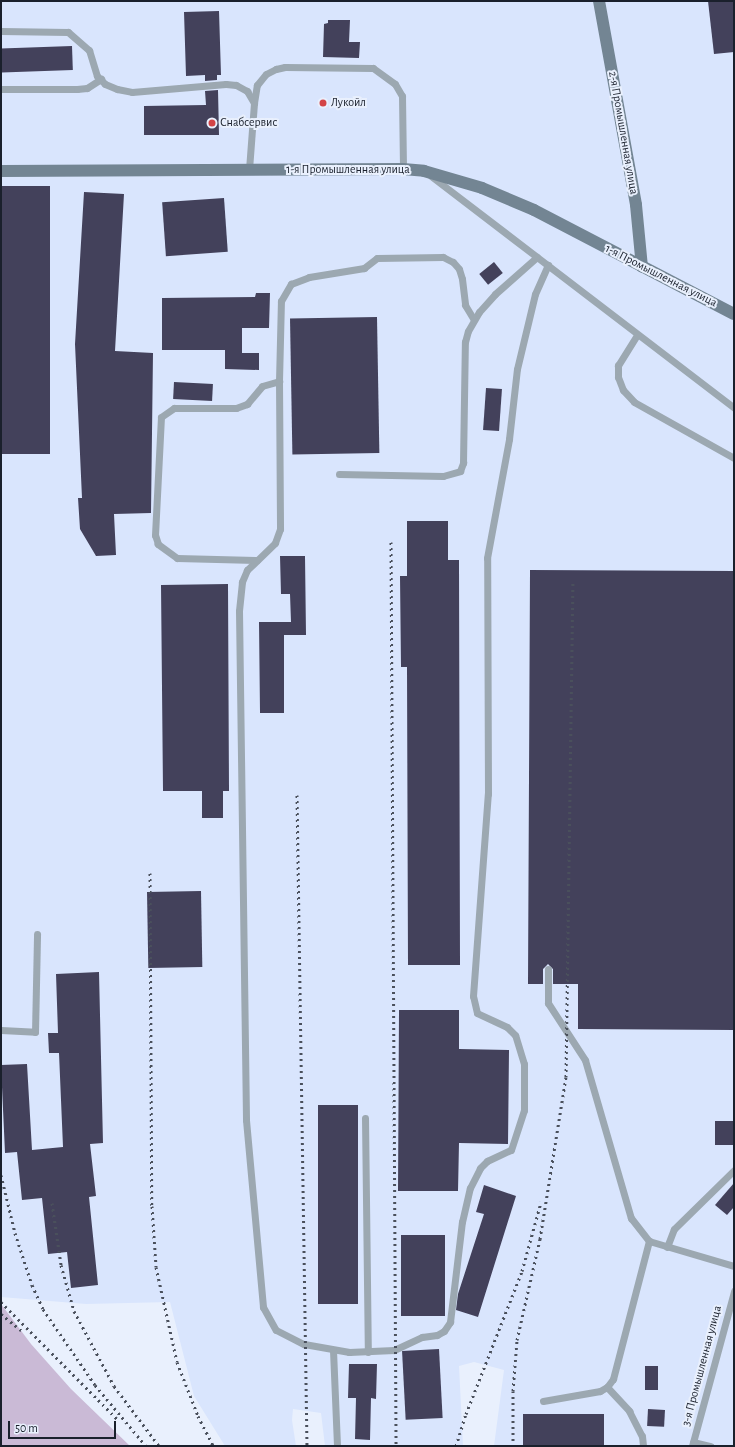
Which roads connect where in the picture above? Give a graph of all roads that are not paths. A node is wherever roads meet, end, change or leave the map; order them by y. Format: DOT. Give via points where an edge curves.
graph roads {
  1 [pos="598,1"];
  2 [pos="1,31"];
  3 [pos="101,79"];
  4 [pos="1,89"];
  5 [pos="254,103"];
  6 [pos="403,169"];
  7 [pos="249,170"];
  8 [pos="1,171"];
  9 [pos="424,171"];
  10 [pos="537,256"];
  11 [pos="548,266"];
  12 [pos="642,267"];
  13 [pos="734,314"];
  14 [pos="474,320"];
  15 [pos="637,334"];
  16 [pos="279,381"];
  17 [pos="734,408"];
  18 [pos="734,458"];
  19 [pos="339,474"];
  20 [pos="257,560"];
  21 [pos="37,934"];
  22 [pos="548,969"];
  23 [pos="1,1030"];
  24 [pos="365,1118"];
  25 [pos="734,1170"];
  26 [pos="649,1241"];
  27 [pos="667,1247"];
  28 [pos="734,1266"];
  29 [pos="734,1291"];
  30 [pos="333,1350"];
  31 [pos="368,1352"];
  32 [pos="607,1387"];
  33 [pos="543,1401"];
  34 [pos="693,1444"];
  35 [pos="337,1446"];
  36 [pos="643,1446"];
  37 [pos="711,1446"];
  1 -- 12 [label="main road, 2-я Промышленная улица" via="636,205"];
  2 -- 3 [label="lane" via="68,32 89,50 94,70"];
  3 -- 4 [label="lane" via="87,88"];
  3 -- 5 [label="lane" via="116,89 132,92 236,85 247,91"];
  5 -- 6 [label="lane" via="258,86 266,74 276,69 373,68 395,84 402,96"];
  5 -- 7 [label="lane"];
  6 -- 7 [label="main road, 1-я Промышленная улица"];
  6 -- 9 [label="main road, 1-я Промышленная улица"];
  7 -- 8 [label="main road, 1-я Промышленная улица"];
  9 -- 10 [label="lane"];
  9 -- 12 [label="main road, 1-я Промышленная улица" via="482,188 534,210"];
  10 -- 11 [label="lane"];
  10 -- 14 [label="lane" via="494,294"];
  11 -- 15 [label="lane"];
  11 -- 31 [label="lane" via="535,294 517,369 509,439 487,558 488,794 473,996 477,1013 507,1027 515,1035 524,1064 524,1110 511,1150 487,1161 480,1168 470,1188 462,1222 450,1322 444,1331 422,1337 394,1350"];
  12 -- 13 [label="main road, 1-я Промышленная улица"];
  14 -- 16 [label="lane" via="465,306 459,269 443,257 377,258 364,268 309,276 292,284 281,301"];
  14 -- 19 [label="lane" via="465,342 463,462 460,471 443,476"];
  15 -- 17 [label="lane"];
  15 -- 18 [label="lane" via="618,365 618,377 623,390 634,402"];
  16 -- 20 [label="lane" via="280,528 275,543"];
  16 -- 20 [label="lane" via="262,386 247,404 236,408 174,408 161,417 159,427 155,535 158,544 177,558"];
  20 -- 30 [label="lane" via="242,582 239,611 246,1120 263,1307 276,1330 304,1344"];
  21 -- 23 [label="lane" via="35,1032"];
  22 -- 26 [label="lane" via="548,1003 585,1060 625,1203 639,1232"];
  24 -- 31 [label="lane"];
  25 -- 27 [label="lane" via="674,1228"];
  26 -- 27 [label="lane"];
  26 -- 32 [label="lane" via="613,1379"];
  27 -- 28 [label="lane"];
  29 -- 34 [label="lane, 3-я Промышленная улица"];
  30 -- 31 [label="lane"];
  30 -- 35 [label="lane"];
  32 -- 33 [label="lane" via="600,1391"];
  32 -- 36 [label="lane" via="629,1411 642,1436"];
  34 -- 37 [label="lane"];
}
